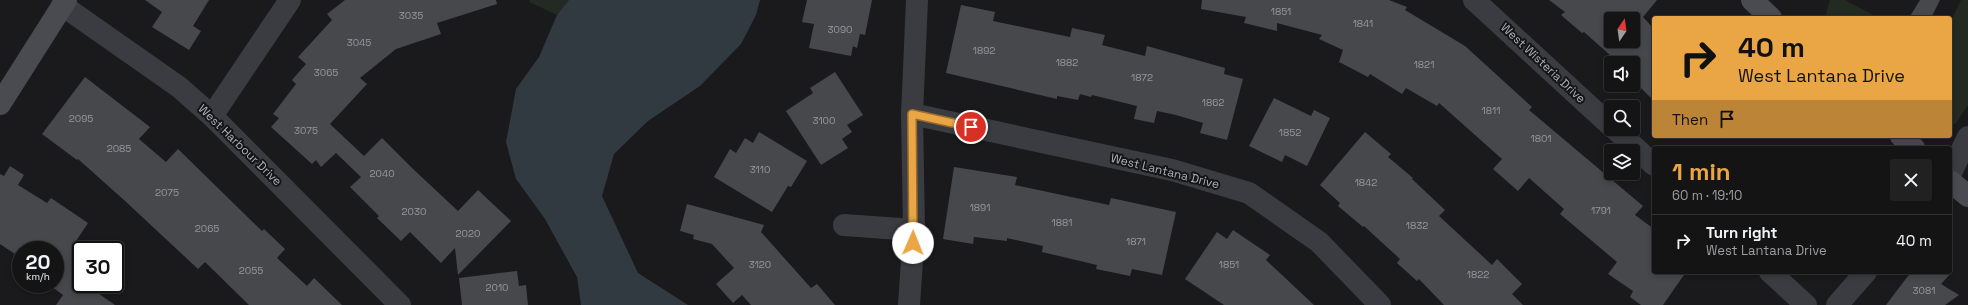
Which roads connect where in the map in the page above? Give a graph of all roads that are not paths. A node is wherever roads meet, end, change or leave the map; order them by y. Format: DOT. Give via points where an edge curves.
graph roads {
  1 [pos="290,0"];
  2 [pos="917,0"];
  3 [pos="1474,0"];
  4 [pos="1752,0"];
  5 [pos="64,3"];
  6 [pos="1770,16"];
  7 [pos="0,104"];
  8 [pos="912,114"];
  9 [pos="212,116"];
  10 [pos="1604,120"];
  11 [pos="1623,136"];
  12 [pos="1968,137"];
  13 [pos="1903,138"];
  14 [pos="1912,146"];
  15 [pos="1652,163"];
  16 [pos="1952,171"];
  17 [pos="1968,172"];
  18 [pos="1952,179"];
  19 [pos="1952,182"];
  20 [pos="1968,196"];
  21 [pos="844,225"];
  22 [pos="914,230"];
  23 [pos="1772,274"];
  24 [pos="1864,274"];
  25 [pos="400,305"];
  26 [pos="909,305"];
  27 [pos="1380,305"];
  28 [pos="1806,305"];
  29 [pos="1838,305"];
  1 -- 9 [label="street"];
  2 -- 8 [label="street"];
  3 -- 10 [label="street, West Wisteria Drive"];
  4 -- 6 [label="street"];
  5 -- 7 [label="street"];
  5 -- 9 [label="street, West Harbour Drive" via="179,87"];
  8 -- 22 [label="street"];
  8 -- 27 [label="street, West Lantana Drive" via="1172,170 1249,193 1319,242"];
  9 -- 25 [label="street, West Harbour Drive"];
  11 -- 15 [label="street"];
  12 -- 16 [label="street"];
  13 -- 14 [label="street"];
  17 -- 18 [label="street"];
  19 -- 20 [label="street"];
  21 -- 22 [label="street"];
  22 -- 26 [label="street"];
  23 -- 28 [label="street"];
  24 -- 29 [label="street"];
}
